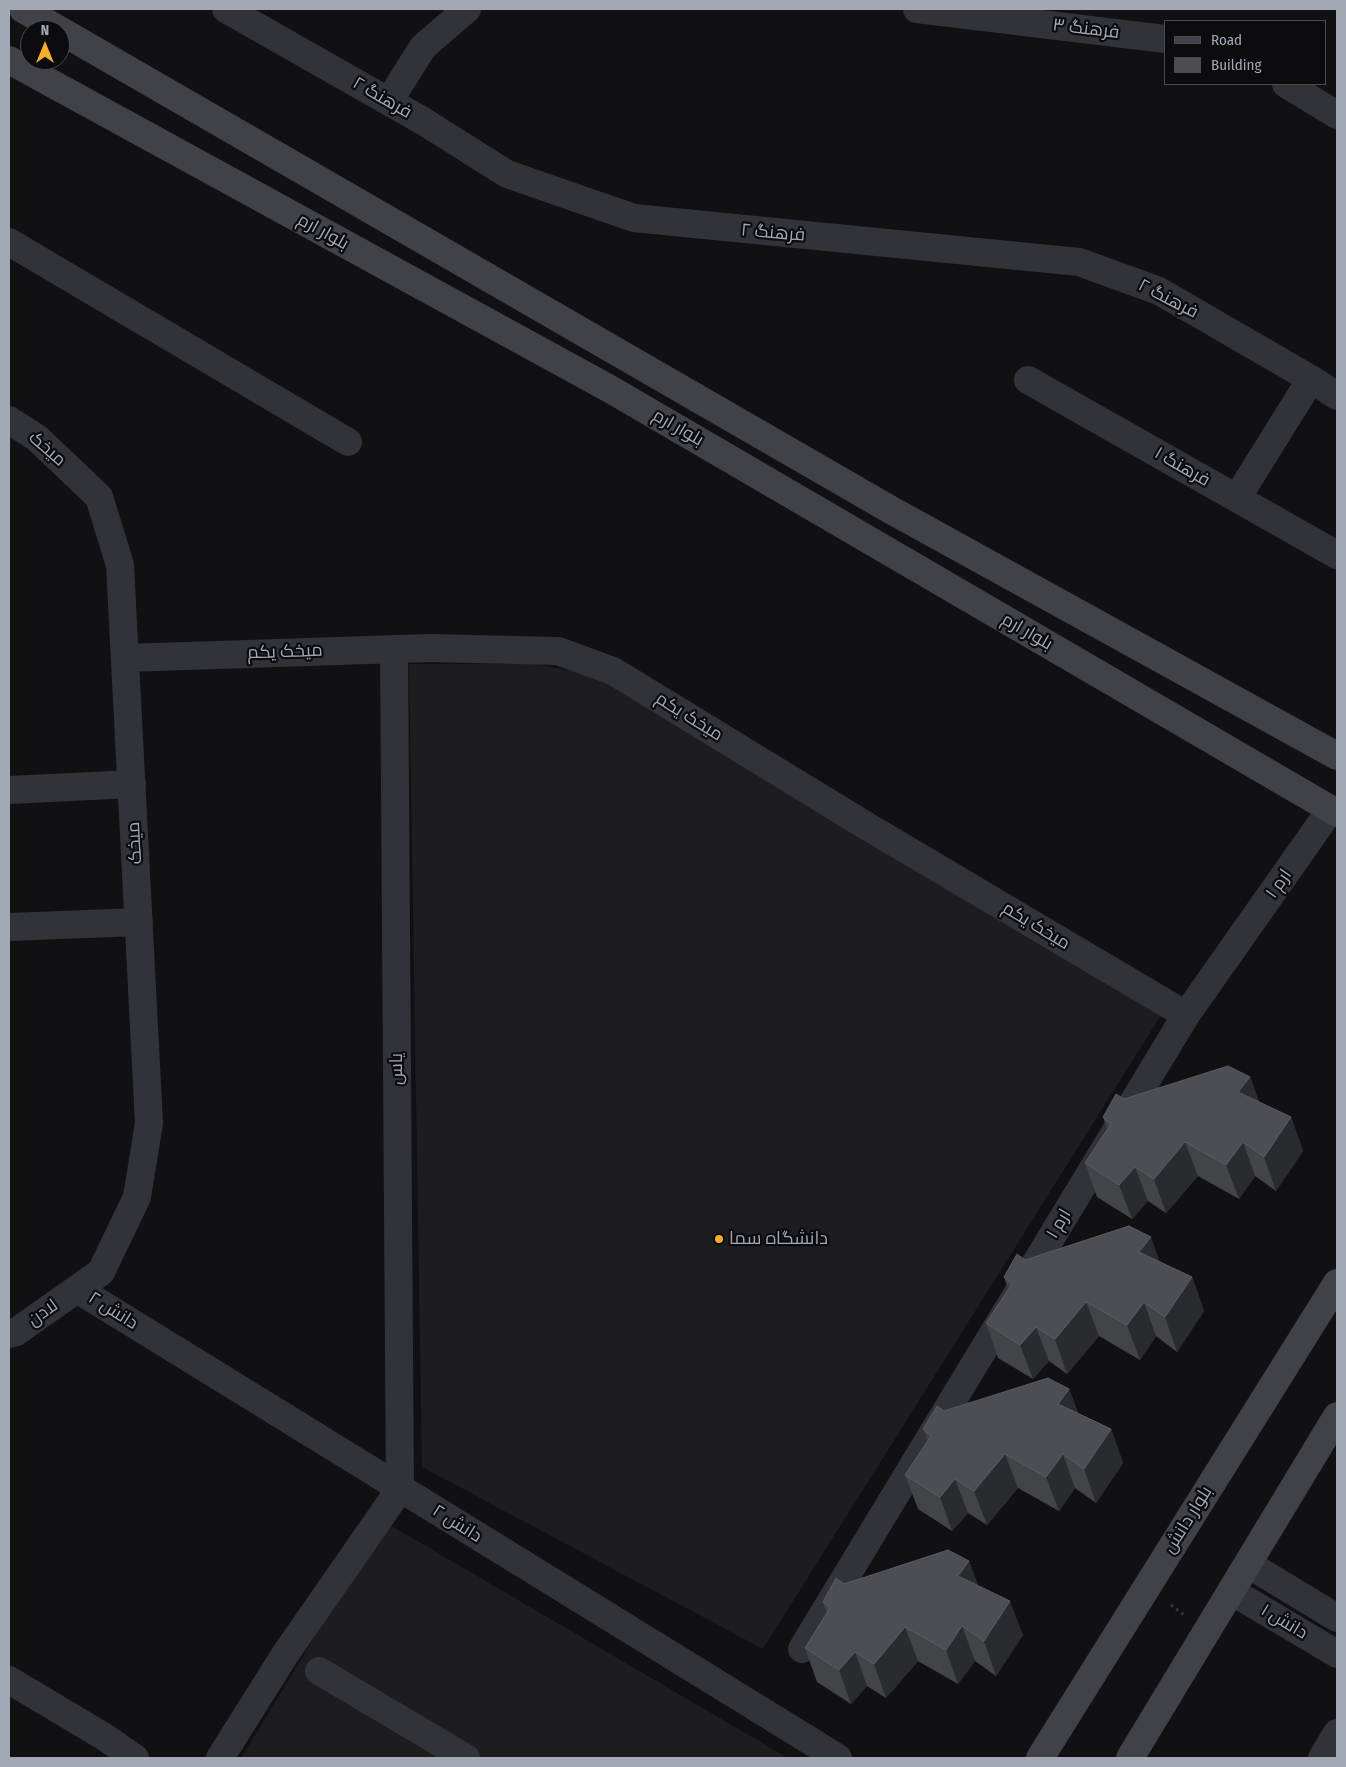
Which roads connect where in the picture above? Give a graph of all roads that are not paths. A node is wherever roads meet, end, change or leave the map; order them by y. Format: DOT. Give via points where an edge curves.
graph roads {
  1 [pos="23,9"];
  2 [pos="226,9"];
  3 [pos="467,9"];
  4 [pos="932,10"];
  5 [pos="1164,39"];
  6 [pos="9,60"];
  7 [pos="1288,85"];
  8 [pos="388,101"];
  9 [pos="1337,115"];
  10 [pos="357,201"];
  11 [pos="340,241"];
  12 [pos="9,242"];
  13 [pos="1311,379"];
  14 [pos="1028,380"];
  15 [pos="1337,396"];
  16 [pos="9,420"];
  17 [pos="348,442"];
  18 [pos="1237,498"];
  19 [pos="1337,555"];
  20 [pos="394,648"];
  21 [pos="126,658"];
  22 [pos="1337,756"];
  23 [pos="132,784"];
  24 [pos="9,790"];
  25 [pos="1334,811"];
  26 [pos="139,922"];
  27 [pos="9,927"];
  28 [pos="1186,1015"];
  29 [pos="1337,1283"];
  30 [pos="77,1289"];
  31 [pos="9,1334"];
  32 [pos="1337,1416"];
  33 [pos="400,1489"];
  34 [pos="1248,1564"];
  35 [pos="1231,1591"];
  36 [pos="1337,1618"];
  37 [pos="802,1648"];
  38 [pos="1337,1654"];
  39 [pos="319,1671"];
  40 [pos="9,1680"];
  41 [pos="1337,1733"];
  42 [pos="135,1758"];
  43 [pos="220,1758"];
  44 [pos="466,1758"];
  45 [pos="838,1758"];
  46 [pos="1040,1758"];
  47 [pos="1130,1758"];
  48 [pos="1322,1758"];
  1 -- 10 [label="street, بلوار ارم"];
  2 -- 8 [label="street, فرهنگ ۲"];
  3 -- 8 [label="street" via="423,47"];
  4 -- 5 [label="street, فرهنگ ۳"];
  6 -- 11 [label="street, بلوار ارم"];
  7 -- 9 [label="street"];
  8 -- 13 [label="street, فرهنگ ۲" via="507,174 634,218 1079,262 1159,291"];
  10 -- 11 [label="street"];
  10 -- 22 [label="street, بلوار ارم" via="891,510"];
  11 -- 25 [label="street, بلوار ارم" via="610,389"];
  12 -- 17 [label="street"];
  13 -- 15 [label="street, فرهنگ ۲"];
  13 -- 18 [label="street"];
  14 -- 18 [label="street, فرهنگ ۱"];
  16 -- 21 [label="street, میخک" via="38,438 99,497 120,565"];
  18 -- 19 [label="street, فرهنگ ۱"];
  20 -- 21 [label="street, میخک یکم"];
  20 -- 28 [label="street, میخک یکم" via="558,651 613,671"];
  20 -- 33 [label="street, یاس"];
  21 -- 23 [label="street, میخک"];
  23 -- 24 [label="street"];
  23 -- 26 [label="street, میخک"];
  25 -- 28 [label="street, ارم ۱"];
  26 -- 27 [label="street"];
  26 -- 30 [label="street, میخک" via="149,1123 146,1142 133,1206 101,1272"];
  28 -- 37 [label="street, ارم ۱"];
  29 -- 46 [label="street, بلوار دانش"];
  30 -- 31 [label="street, لادن"];
  30 -- 33 [label="street, دانش ۲"];
  32 -- 34 [label="street"];
  33 -- 43 [label="street" via="286,1652"];
  33 -- 45 [label="street, دانش ۲"];
  34 -- 35 [label="street"];
  34 -- 36 [label="street, دانش ۱"];
  35 -- 38 [label="street, دانش ۱"];
  35 -- 47 [label="street"];
  39 -- 44 [label="street"];
  40 -- 42 [label="street"];
  41 -- 48 [label="street"];
}
